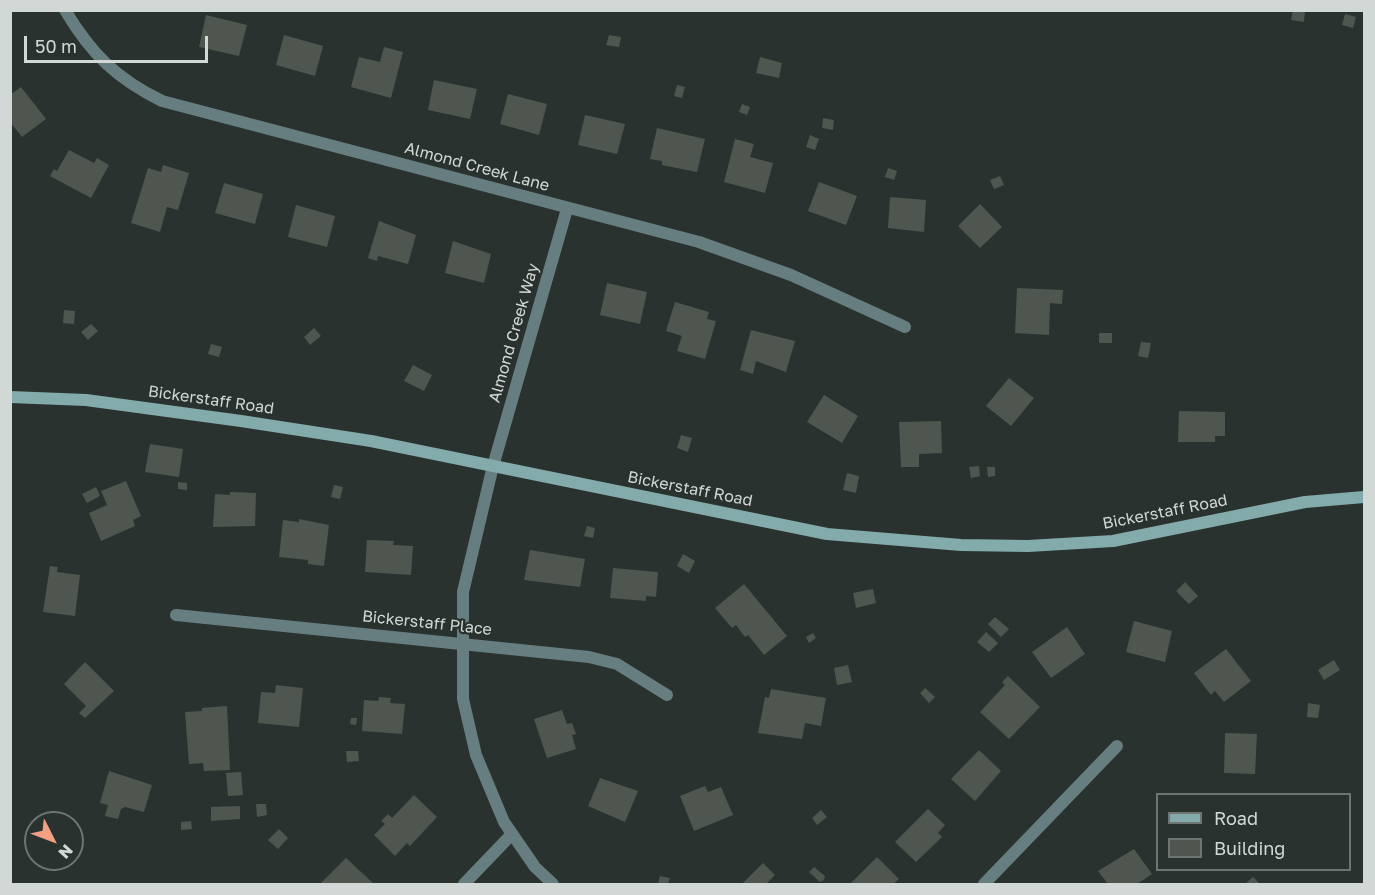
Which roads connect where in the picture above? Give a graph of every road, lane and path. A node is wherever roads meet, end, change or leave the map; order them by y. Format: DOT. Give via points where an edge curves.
graph roads {
  1 [pos="65,10"];
  2 [pos="567,209"];
  3 [pos="905,327"];
  4 [pos="10,397"];
  5 [pos="493,466"];
  6 [pos="1365,497"];
  7 [pos="176,615"];
  8 [pos="463,643"];
  9 [pos="667,695"];
  10 [pos="1117,746"];
  11 [pos="512,834"];
  12 [pos="465,885"];
  13 [pos="553,885"];
  14 [pos="984,885"];
  1 -- 2 [label="street, Almond Creek Lane" via="92,50 120,78 162,101"];
  2 -- 3 [label="street, Almond Creek Lane" via="699,242 791,275"];
  2 -- 5 [label="street, Almond Creek Way"];
  4 -- 5 [label="street, Bickerstaff Road" via="86,400 241,420"];
  5 -- 6 [label="street, Bickerstaff Road" via="827,534 961,545 1113,541 1305,502"];
  5 -- 8 [label="street, Almond Creek Way" via="463,592"];
  7 -- 8 [label="street, Bickerstaff Place"];
  8 -- 9 [label="street, Bickerstaff Place" via="589,657 617,664"];
  8 -- 11 [label="street, Almond Creek Way" via="463,699 476,755"];
  10 -- 14 [label="street"];
  11 -- 12 [label="street"];
  11 -- 13 [label="street, Almond Creek Way"];
}
